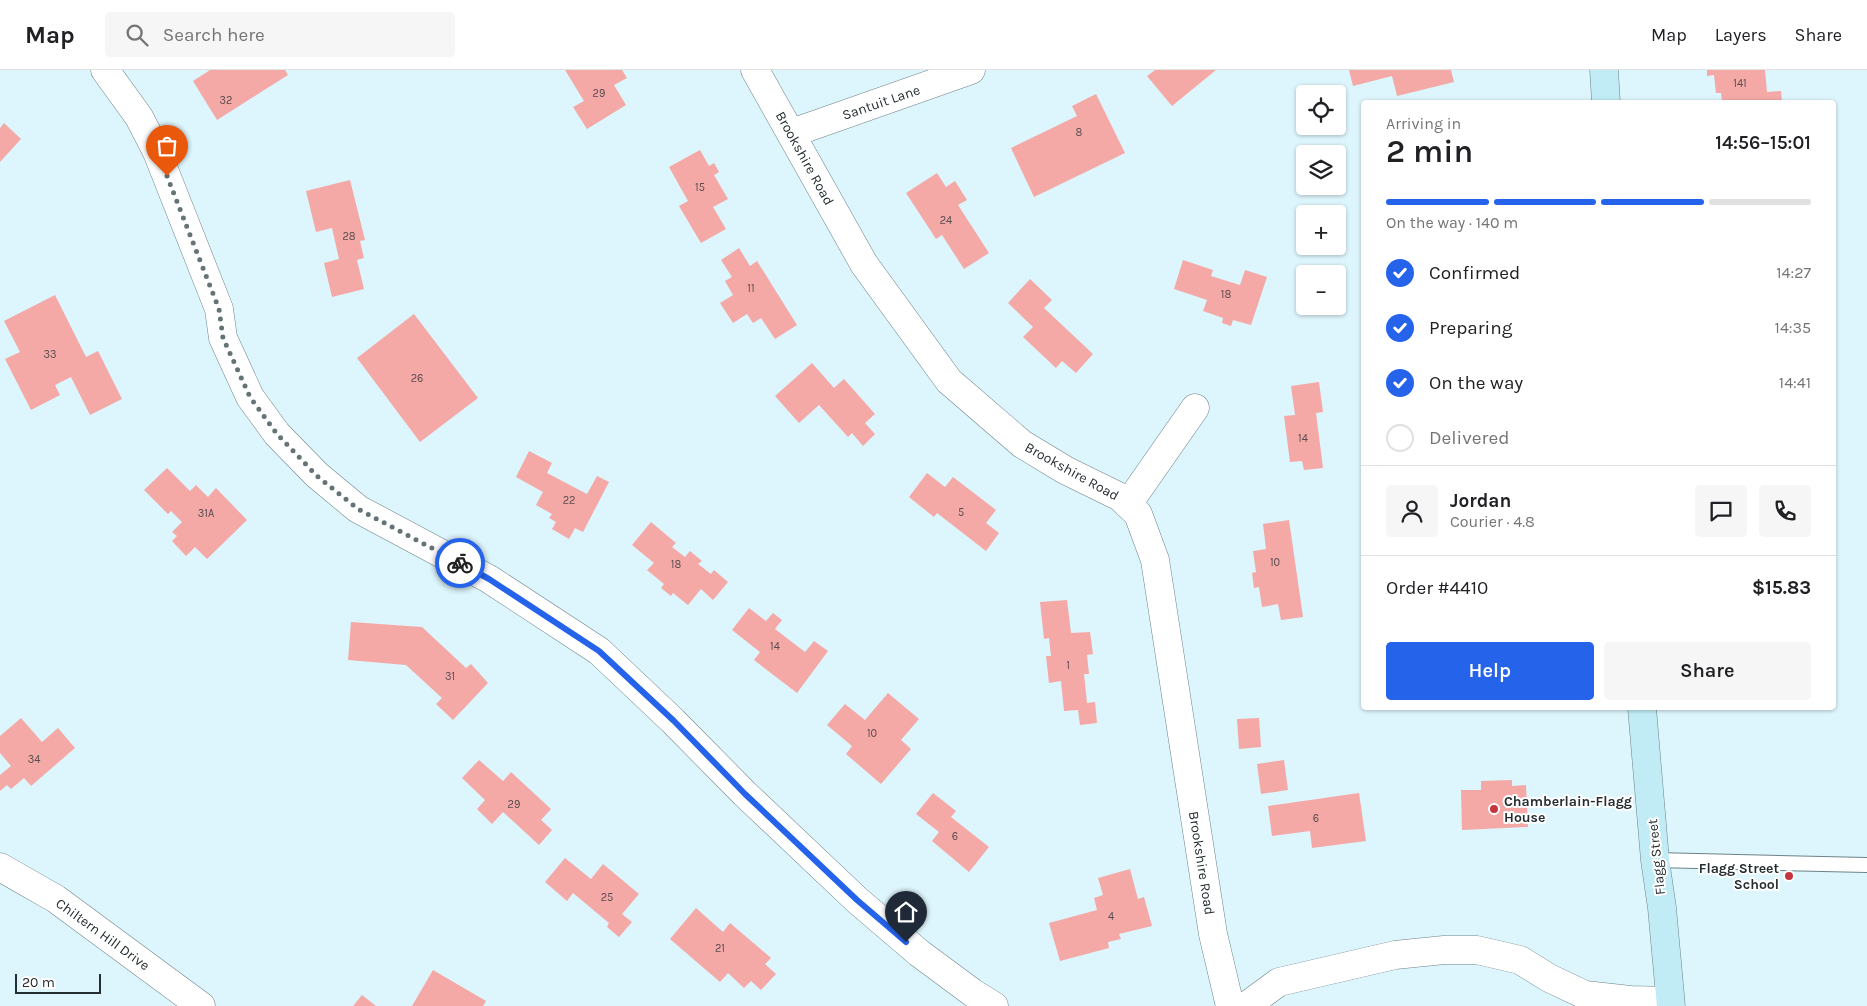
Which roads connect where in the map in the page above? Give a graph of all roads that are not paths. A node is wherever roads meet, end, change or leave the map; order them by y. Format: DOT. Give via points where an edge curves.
graph roads {
  1 [pos="105,70"];
  2 [pos="755,70"];
  3 [pos="971,70"];
  4 [pos="1604,70"];
  5 [pos="1606,100"];
  6 [pos="792,133"];
  7 [pos="1195,408"];
  8 [pos="1128,504"];
  9 [pos="1642,710"];
  10 [pos="1655,860"];
  11 [pos="1867,865"];
  12 [pos="0,867"];
  13 [pos="1671,1004"];
  14 [pos="201,1006"];
  15 [pos="994,1006"];
  16 [pos="1230,1006"];
  17 [pos="1246,1006"];
  1 -- 15 [label="street" via="140,117 157,152 219,309 223,338 250,397 277,434 317,476 358,509 489,579 599,651 857,900 919,952"];
  2 -- 6 [label="street, Brookshire Road"];
  3 -- 6 [label="street, Santuit Lane"];
  4 -- 5 [label="street"];
  6 -- 8 [label="street, Brookshire Road" via="864,264 949,381 1022,444"];
  7 -- 8 [label="street"];
  8 -- 16 [label="street, Brookshire Road" via="1138,514 1155,560 1213,934"];
  9 -- 10 [label="street, Flagg Street"];
  10 -- 11 [label="lane"];
  10 -- 13 [label="street, Flagg Street"];
  12 -- 14 [label="street, Chiltern Hill Drive" via="56,899"];
  13 -- 17 [label="street" via="1584,995 1520,960 1477,950 1444,950 1395,955 1278,982"];
}
